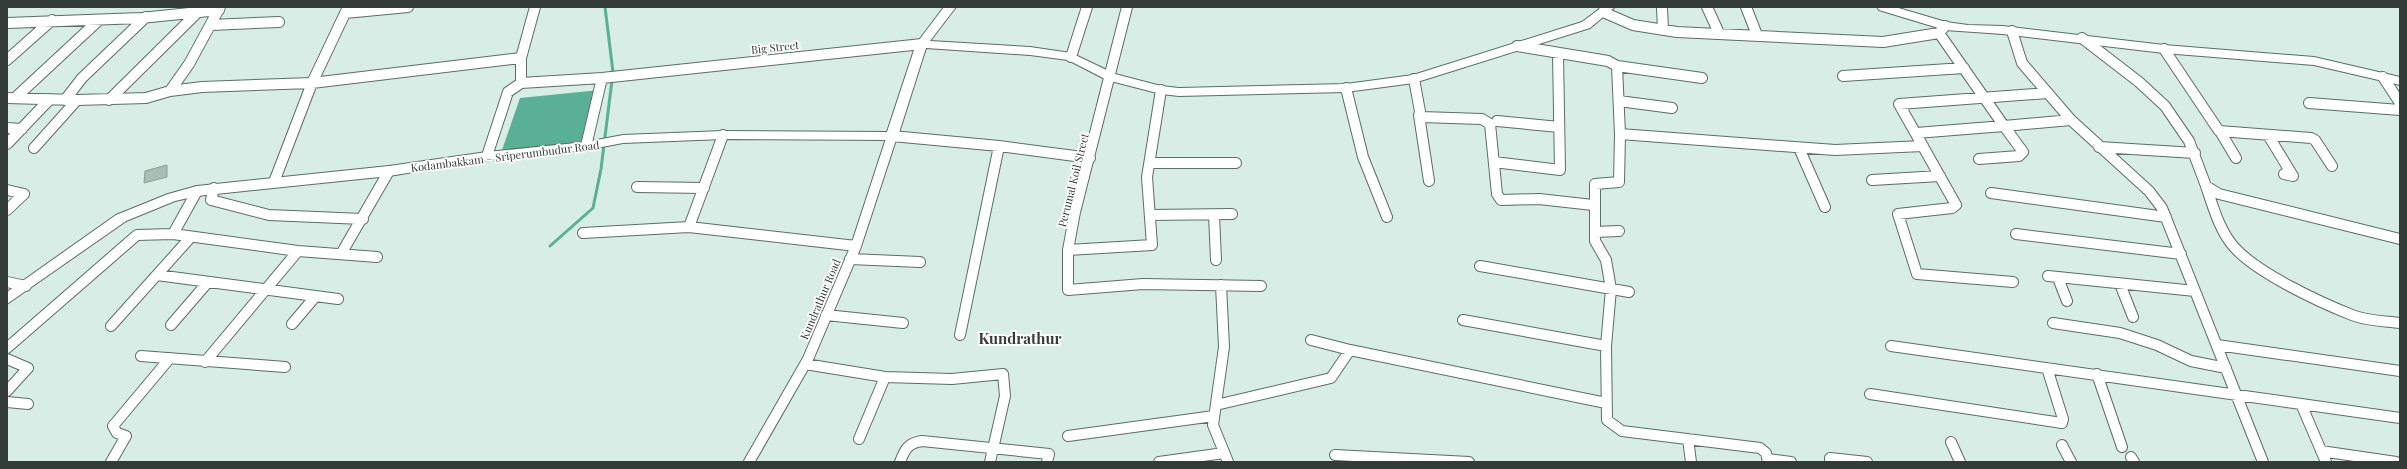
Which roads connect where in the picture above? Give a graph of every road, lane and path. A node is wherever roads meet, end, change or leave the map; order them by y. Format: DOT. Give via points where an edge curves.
graph roads {
  1 [pos="408,7"];
  2 [pos="535,7"];
  3 [pos="950,7"];
  4 [pos="1087,7"];
  5 [pos="1127,7"];
  6 [pos="1707,7"];
  7 [pos="1746,7"];
  8 [pos="1882,7"];
  9 [pos="220,8"];
  10 [pos="1662,8"];
  11 [pos="1606,9"];
  12 [pos="347,10"];
  13 [pos="197,13"];
  14 [pos="146,17"];
  15 [pos="52,20"];
  16 [pos="98,20"];
  17 [pos="279,22"];
  18 [pos="7,24"];
  19 [pos="211,25"];
  20 [pos="1942,29"];
  21 [pos="1663,30"];
  22 [pos="2012,31"];
  23 [pos="1718,33"];
  24 [pos="1757,35"];
  25 [pos="2082,38"];
  26 [pos="922,44"];
  27 [pos="1517,46"];
  28 [pos="2164,49"];
  29 [pos="1558,54"];
  30 [pos="1071,56"];
  31 [pos="521,58"];
  32 [pos="7,60"];
  33 [pos="1617,66"];
  34 [pos="1964,68"];
  35 [pos="1843,76"];
  36 [pos="1111,77"];
  37 [pos="602,78"];
  38 [pos="1702,78"];
  39 [pos="2383,78"];
  40 [pos="1414,79"];
  41 [pos="2400,81"];
  42 [pos="312,83"];
  43 [pos="520,83"];
  44 [pos="1346,88"];
  45 [pos="1162,90"];
  46 [pos="170,91"];
  47 [pos="2048,93"];
  48 [pos="1984,97"];
  49 [pos="11,98"];
  50 [pos="49,100"];
  51 [pos="65,100"];
  52 [pos="77,100"];
  53 [pos="109,100"];
  54 [pos="1619,101"];
  55 [pos="2309,103"];
  56 [pos="2400,103"];
  57 [pos="1672,108"];
  58 [pos="2400,110"];
  59 [pos="1419,115"];
  60 [pos="2071,120"];
  61 [pos="1497,121"];
  62 [pos="2004,126"];
  63 [pos="1559,127"];
  64 [pos="7,128"];
  65 [pos="22,129"];
  66 [pos="1916,133"];
  67 [pos="2221,133"];
  68 [pos="1620,134"];
  69 [pos="723,136"];
  70 [pos="892,136"];
  71 [pos="2268,136"];
  72 [pos="7,144"];
  73 [pos="586,146"];
  74 [pos="999,146"];
  75 [pos="1923,146"];
  76 [pos="2099,147"];
  77 [pos="34,148"];
  78 [pos="1799,148"];
  79 [pos="2195,153"];
  80 [pos="487,156"];
  81 [pos="1090,158"];
  82 [pos="2236,158"];
  83 [pos="1979,159"];
  84 [pos="1494,162"];
  85 [pos="1151,163"];
  86 [pos="1236,163"];
  87 [pos="2332,166"];
  88 [pos="389,171"];
  89 [pos="2284,174"];
  90 [pos="1940,176"];
  91 [pos="1872,180"];
  92 [pos="1428,181"];
  93 [pos="274,182"];
  94 [pos="2206,186"];
  95 [pos="637,187"];
  96 [pos="214,188"];
  97 [pos="704,188"];
  98 [pos="7,190"];
  99 [pos="197,191"];
  100 [pos="1991,193"];
  101 [pos="1593,205"];
  102 [pos="1825,207"];
  103 [pos="7,210"];
  104 [pos="1232,214"];
  105 [pos="1150,215"];
  106 [pos="1214,215"];
  107 [pos="1387,217"];
  108 [pos="2166,217"];
  109 [pos="363,219"];
  110 [pos="689,227"];
  111 [pos="1595,232"];
  112 [pos="1619,232"];
  113 [pos="583,233"];
  114 [pos="173,234"];
  115 [pos="2016,234"];
  116 [pos="190,238"];
  117 [pos="2400,239"];
  118 [pos="856,246"];
  119 [pos="1068,250"];
  120 [pos="298,251"];
  121 [pos="341,254"];
  122 [pos="2181,254"];
  123 [pos="377,258"];
  124 [pos="850,258"];
  125 [pos="1216,260"];
  126 [pos="920,262"];
  127 [pos="1480,266"];
  128 [pos="156,275"];
  129 [pos="7,282"];
  130 [pos="208,282"];
  131 [pos="2013,282"];
  132 [pos="2120,284"];
  133 [pos="1221,285"];
  134 [pos="26,286"];
  135 [pos="1261,286"];
  136 [pos="265,289"];
  137 [pos="1611,289"];
  138 [pos="2196,291"];
  139 [pos="1629,292"];
  140 [pos="315,297"];
  141 [pos="7,299"];
  142 [pos="338,299"];
  143 [pos="2067,301"];
  144 [pos="826,315"];
  145 [pos="2133,317"];
  146 [pos="1463,320"];
  147 [pos="903,323"];
  148 [pos="2053,323"];
  149 [pos="292,324"];
  150 [pos="2400,324"];
  151 [pos="171,325"];
  152 [pos="111,326"];
  153 [pos="960,335"];
  154 [pos="1311,340"];
  155 [pos="2216,345"];
  156 [pos="1606,346"];
  157 [pos="1891,346"];
  158 [pos="7,348"];
  159 [pos="1350,350"];
  160 [pos="141,356"];
  161 [pos="170,358"];
  162 [pos="7,359"];
  163 [pos="205,362"];
  164 [pos="805,364"];
  165 [pos="285,367"];
  166 [pos="2047,368"];
  167 [pos="2226,368"];
  168 [pos="2400,371"];
  169 [pos="2097,374"];
  170 [pos="885,377"];
  171 [pos="7,391"];
  172 [pos="1870,394"];
  173 [pos="2236,394"];
  174 [pos="7,402"];
  175 [pos="1606,403"];
  176 [pos="28,404"];
  177 [pos="2301,404"];
  178 [pos="1215,411"];
  179 [pos="2400,418"];
  180 [pos="1068,436"];
  181 [pos="859,439"];
  182 [pos="1688,439"];
  183 [pos="1952,442"];
  184 [pos="2062,445"];
  185 [pos="2122,447"];
  186 [pos="994,449"];
  187 [pos="2321,451"];
  188 [pos="1335,455"];
  189 [pos="1226,457"];
  190 [pos="1768,461"];
  191 [pos="111,462"];
  192 [pos="749,462"];
  193 [pos="900,462"];
  194 [pos="990,462"];
  195 [pos="1047,462"];
  196 [pos="1159,462"];
  197 [pos="1469,462"];
  198 [pos="1690,462"];
  199 [pos="1792,462"];
  200 [pos="1830,462"];
  201 [pos="1867,462"];
  202 [pos="1960,462"];
  203 [pos="2070,462"];
  204 [pos="2263,462"];
  205 [pos="2326,462"];
  206 [pos="2396,462"];
  1 -- 12 [label="street"];
  2 -- 31 [label="street"];
  3 -- 26 [label="main road"];
  4 -- 30 [label="street"];
  5 -- 36 [label="street, Perumal Koil Street"];
  6 -- 23 [label="street"];
  7 -- 24 [label="street"];
  8 -- 20 [label="main road"];
  9 -- 13 [label="street"];
  9 -- 19 [label="street"];
  10 -- 21 [label="street"];
  11 -- 21 [label="street" via="1633,25"];
  11 -- 27 [label="main road" via="1586,25"];
  12 -- 42 [label="street"];
  13 -- 14 [label="street"];
  13 -- 53 [label="street"];
  14 -- 16 [label="street"];
  14 -- 51 [label="street" via="82,78"];
  15 -- 16 [label="street"];
  15 -- 18 [label="street"];
  15 -- 32 [label="street"];
  16 -- 49 [label="street"];
  17 -- 19 [label="street"];
  19 -- 46 [label="street"];
  20 -- 22 [label="main road"];
  20 -- 24 [label="street" via="1883,42"];
  20 -- 34 [label="street"];
  21 -- 23 [label="street"];
  22 -- 25 [label="main road"];
  22 -- 47 [label="street" via="2022,63"];
  23 -- 24 [label="street"];
  25 -- 28 [label="main road"];
  25 -- 79 [label="street" via="2158,100 2186,133"];
  26 -- 30 [label="main road"];
  26 -- 37 [label="street, Big Street"];
  26 -- 70 [label="main road"];
  27 -- 29 [label="street"];
  27 -- 40 [label="main road"];
  28 -- 39 [label="main road" via="2314,61"];
  28 -- 67 [label="street"];
  29 -- 33 [label="street" via="1608,61"];
  29 -- 63 [label="street"];
  30 -- 36 [label="main road"];
  31 -- 42 [label="street"];
  31 -- 43 [label="street"];
  33 -- 38 [label="street"];
  33 -- 54 [label="street"];
  34 -- 35 [label="street"];
  34 -- 48 [label="street"];
  36 -- 45 [label="main road"];
  36 -- 81 [label="street, Perumal Koil Street"];
  37 -- 43 [label="street, Big Street"];
  37 -- 73 [label="street"];
  39 -- 41 [label="main road"];
  39 -- 56 [label="street"];
  40 -- 44 [label="main road"];
  40 -- 59 [label="street"];
  42 -- 46 [label="street" via="202,86"];
  42 -- 93 [label="street"];
  43 -- 80 [label="street" via="508,92"];
  44 -- 45 [label="main road" via="1179,92"];
  44 -- 107 [label="street" via="1364,157"];
  45 -- 85 [label="street"];
  46 -- 53 [label="street" via="146,98"];
  47 -- 48 [label="street"];
  47 -- 60 [label="street"];
  48 -- 62 [label="street"];
  48 -- 66 [label="street" via="1901,103 1899,107"];
  49 -- 50 [label="street"];
  50 -- 51 [label="street"];
  50 -- 65 [label="street"];
  51 -- 52 [label="street"];
  52 -- 53 [label="street"];
  52 -- 77 [label="street"];
  54 -- 57 [label="street"];
  54 -- 68 [label="street"];
  55 -- 58 [label="street"];
  59 -- 84 [label="street" via="1425,118 1487,120 1490,124"];
  59 -- 92 [label="street"];
  60 -- 62 [label="street"];
  60 -- 76 [label="street"];
  61 -- 63 [label="street"];
  62 -- 66 [label="street"];
  62 -- 83 [label="street" via="2023,154"];
  63 -- 84 [label="street" via="1560,170"];
  64 -- 65 [label="street"];
  65 -- 72 [label="street"];
  66 -- 75 [label="street"];
  67 -- 71 [label="street"];
  67 -- 82 [label="street"];
  68 -- 78 [label="street"];
  68 -- 101 [label="street" via="1619,182 1595,184"];
  69 -- 70 [label="main road, Kodambakkam – Sriperumbudur Road"];
  69 -- 73 [label="main road, Kodambakkam – Sriperumbudur Road" via="624,139"];
  69 -- 97 [label="street"];
  70 -- 74 [label="street"];
  70 -- 118 [label="street, Kundrathur Road"];
  71 -- 87 [label="street" via="2311,138"];
  71 -- 89 [label="street" via="2293,176"];
  73 -- 80 [label="main road, Kodambakkam – Sriperumbudur Road"];
  74 -- 81 [label="street"];
  74 -- 153 [label="street"];
  75 -- 78 [label="street" via="1835,150"];
  75 -- 90 [label="street"];
  76 -- 79 [label="street"];
  76 -- 108 [label="street" via="2149,191"];
  78 -- 102 [label="street"];
  79 -- 94 [label="street"];
  80 -- 88 [label="main road, Kodambakkam – Sriperumbudur Road"];
  81 -- 119 [label="street, Perumal Koil Street"];
  84 -- 101 [label="street" via="1497,194 1500,200 1539,199"];
  85 -- 86 [label="street"];
  85 -- 105 [label="street" via="1147,177"];
  88 -- 93 [label="main road, Kodambakkam – Sriperumbudur Road"];
  88 -- 109 [label="street"];
  90 -- 91 [label="street"];
  90 -- 131 [label="street" via="1956,207 1898,214 1917,274"];
  93 -- 96 [label="main road, Kodambakkam – Sriperumbudur Road"];
  94 -- 117 [label="street" via="2219,194"];
  94 -- 150 [label="street" via="2221,224 2234,246 2250,262 2352,314 2366,319"];
  95 -- 97 [label="street"];
  96 -- 99 [label="main road, Kodambakkam – Sriperumbudur Road"];
  96 -- 109 [label="street" via="211,200 268,215"];
  97 -- 110 [label="street"];
  98 -- 103 [label="street" via="24,194"];
  99 -- 114 [label="street"];
  99 -- 134 [label="main road, Kodambakkam – Sriperumbudur Road" via="172,197 120,218"];
  100 -- 108 [label="street"];
  101 -- 111 [label="street"];
  104 -- 106 [label="street"];
  105 -- 106 [label="street"];
  105 -- 119 [label="street" via="1152,245"];
  106 -- 125 [label="street"];
  108 -- 122 [label="street"];
  109 -- 121 [label="street"];
  110 -- 113 [label="street"];
  110 -- 118 [label="street"];
  111 -- 112 [label="street"];
  111 -- 137 [label="street" via="1595,241 1606,260"];
  114 -- 116 [label="street"];
  114 -- 158 [label="street" via="137,235"];
  115 -- 122 [label="street"];
  116 -- 120 [label="street"];
  116 -- 128 [label="street"];
  118 -- 124 [label="street, Kundrathur Road"];
  119 -- 133 [label="street, Perumal Koil Street" via="1068,290 1143,284"];
  120 -- 121 [label="street"];
  120 -- 136 [label="street"];
  121 -- 123 [label="street"];
  122 -- 138 [label="street"];
  124 -- 126 [label="street"];
  124 -- 144 [label="street, Kundrathur Road"];
  127 -- 137 [label="street"];
  128 -- 130 [label="street"];
  128 -- 152 [label="street"];
  129 -- 134 [label="street"];
  130 -- 136 [label="street"];
  130 -- 151 [label="street"];
  132 -- 138 [label="street"];
  132 -- 143 [label="street" via="2053,277"];
  132 -- 145 [label="street"];
  133 -- 135 [label="street"];
  133 -- 178 [label="street" via="1224,346"];
  134 -- 141 [label="main road, Kodambakkam – Sriperumbudur Road"];
  136 -- 140 [label="street"];
  136 -- 163 [label="street"];
  137 -- 139 [label="street"];
  137 -- 156 [label="street"];
  138 -- 155 [label="street"];
  140 -- 142 [label="street"];
  140 -- 149 [label="street"];
  144 -- 147 [label="street"];
  144 -- 164 [label="street, Kundrathur Road"];
  146 -- 156 [label="street"];
  148 -- 167 [label="street" via="2120,333 2156,345 2191,361"];
  154 -- 159 [label="street"];
  155 -- 167 [label="street"];
  155 -- 168 [label="street"];
  156 -- 175 [label="street"];
  157 -- 166 [label="street"];
  159 -- 175 [label="street"];
  159 -- 178 [label="street" via="1331,378"];
  160 -- 161 [label="street"];
  161 -- 163 [label="street"];
  161 -- 191 [label="street" via="113,426 117,433 126,436"];
  162 -- 171 [label="street" via="28,368"];
  163 -- 165 [label="street"];
  164 -- 170 [label="street"];
  164 -- 192 [label="street, Kundrathur Road"];
  166 -- 169 [label="street"];
  166 -- 172 [label="street" via="2063,419 2062,423"];
  167 -- 173 [label="street"];
  169 -- 173 [label="street"];
  169 -- 185 [label="street"];
  170 -- 181 [label="street"];
  170 -- 186 [label="street" via="952,379 1003,374 1005,396"];
  173 -- 177 [label="street"];
  173 -- 204 [label="street"];
  174 -- 176 [label="street"];
  175 -- 182 [label="street" via="1607,420 1614,428"];
  177 -- 179 [label="street"];
  177 -- 187 [label="street"];
  178 -- 180 [label="street"];
  178 -- 189 [label="street" via="1213,425"];
  182 -- 190 [label="street" via="1760,448 1766,453"];
  182 -- 198 [label="street"];
  183 -- 202 [label="street"];
  184 -- 203 [label="street"];
  186 -- 193 [label="street" via="934,441 913,442 905,448"];
  186 -- 194 [label="street"];
  186 -- 195 [label="street" via="1049,454"];
  187 -- 205 [label="street"];
  187 -- 206 [label="street"];
  188 -- 197 [label="street"];
  189 -- 196 [label="street"];
  190 -- 199 [label="street"];
  200 -- 201 [label="street" via="1830,458"];
}
